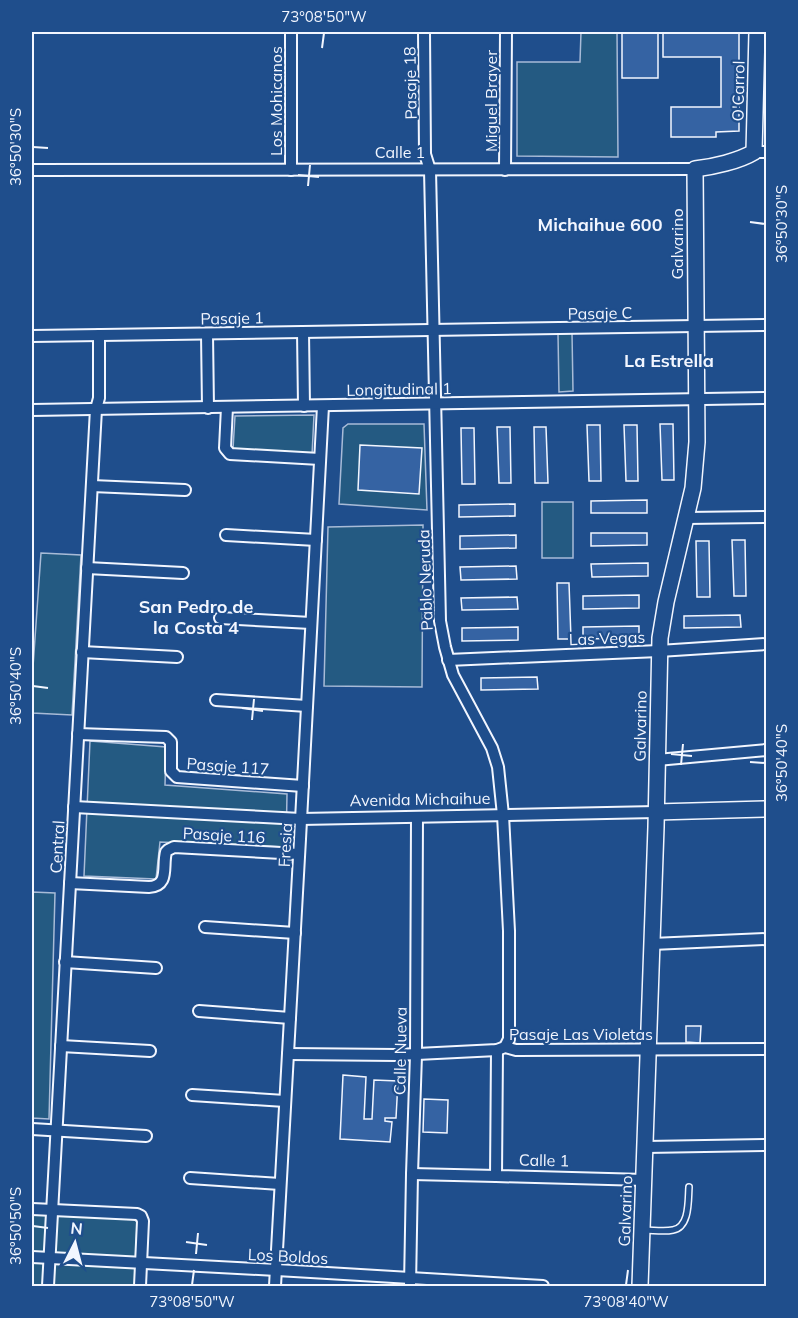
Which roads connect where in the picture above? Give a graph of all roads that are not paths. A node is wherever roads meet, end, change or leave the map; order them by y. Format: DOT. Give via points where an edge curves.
graph roads {
  1 [pos="291,32"];
  2 [pos="424,32"];
  3 [pos="506,32"];
  4 [pos="757,32"];
  5 [pos="760,152"];
  6 [pos="694,169"];
  7 [pos="32,170"];
  8 [pos="291,170"];
  9 [pos="430,170"];
  10 [pos="505,170"];
  11 [pos="766,325"];
  12 [pos="696,326"];
  13 [pos="434,331"];
  14 [pos="303,332"];
  15 [pos="207,334"];
  16 [pos="99,335"];
  17 [pos="32,336"];
  18 [pos="766,398"];
  19 [pos="696,399"];
  20 [pos="435,404"];
  21 [pos="304,406"];
  22 [pos="323,406"];
  23 [pos="227,407"];
  24 [pos="208,408"];
  25 [pos="32,410"];
  26 [pos="96,410"];
  27 [pos="320,459"];
  28 [pos="92,486"];
  29 [pos="185,490"];
  30 [pos="766,517"];
  31 [pos="686,518"];
  32 [pos="226,535"];
  33 [pos="316,540"];
  34 [pos="87,568"];
  35 [pos="183,573"];
  36 [pos="220,618"];
  37 [pos="311,623"];
  38 [pos="766,644"];
  39 [pos="659,651"];
  40 [pos="82,652"];
  41 [pos="177,657"];
  42 [pos="448,660"];
  43 [pos="216,700"];
  44 [pos="307,706"];
  45 [pos="78,734"];
  46 [pos="766,750"];
  47 [pos="657,760"];
  48 [pos="303,786"];
  49 [pos="74,807"];
  50 [pos="766,809"];
  51 [pos="656,812"];
  52 [pos="503,815"];
  53 [pos="417,817"];
  54 [pos="301,819"];
  55 [pos="299,854"];
  56 [pos="70,883"];
  57 [pos="206,927"];
  58 [pos="295,933"];
  59 [pos="766,939"];
  60 [pos="652,944"];
  61 [pos="66,962"];
  62 [pos="156,968"];
  63 [pos="199,1011"];
  64 [pos="290,1018"];
  65 [pos="61,1046"];
  66 [pos="501,1048"];
  67 [pos="649,1049"];
  68 [pos="766,1049"];
  69 [pos="150,1051"];
  70 [pos="288,1054"];
  71 [pos="416,1055"];
  72 [pos="192,1095"];
  73 [pos="285,1101"];
  74 [pos="32,1130"];
  75 [pos="56,1131"];
  76 [pos="146,1136"];
  77 [pos="766,1145"];
  78 [pos="646,1147"];
  79 [pos="412,1174"];
  80 [pos="496,1176"];
  81 [pos="190,1178"];
  82 [pos="645,1180"];
  83 [pos="280,1184"];
  84 [pos="689,1187"];
  85 [pos="32,1209"];
  86 [pos="52,1210"];
  87 [pos="642,1230"];
  88 [pos="32,1257"];
  89 [pos="49,1257"];
  90 [pos="141,1262"];
  91 [pos="276,1270"];
  92 [pos="411,1283"];
  93 [pos="48,1287"];
  94 [pos="140,1287"];
  95 [pos="274,1287"];
  96 [pos="543,1287"];
  97 [pos="640,1287"];
  1 -- 8 [label="street, Los Mohicanos"];
  2 -- 9 [label="street, Pasaje 18" via="425,154"];
  3 -- 10 [label="street, Miguel Brayer"];
  4 -- 5 [label="street, O'Carrol"];
  5 -- 6 [label="street, Calle 1"];
  6 -- 10 [label="street, Calle 1"];
  6 -- 12 [label="street, Galvarino"];
  7 -- 8 [label="street, Calle 1"];
  8 -- 9 [label="street, Calle 1"];
  9 -- 10 [label="street, Calle 1"];
  9 -- 13 [label="street, Pasaje 18"];
  11 -- 12 [label="street, Pasaje C"];
  12 -- 13 [label="street, Pasaje C"];
  12 -- 19 [label="street, Galvarino"];
  13 -- 14 [label="street, Pasaje 1"];
  13 -- 20 [label="street, Pablo Neruda"];
  14 -- 15 [label="street, Pasaje 1"];
  14 -- 21 [label="street"];
  15 -- 16 [label="street, Pasaje 1"];
  15 -- 24 [label="street"];
  16 -- 17 [label="street, Pasaje 1"];
  16 -- 26 [label="street, Central"];
  18 -- 19 [label="street, Longitudinal 1"];
  19 -- 20 [label="street, Longitudinal 1"];
  19 -- 31 [label="street, Galvarino" via="696,463"];
  20 -- 22 [label="street, Longitudinal 1"];
  20 -- 42 [label="street, Pablo Neruda" via="440,621"];
  21 -- 22 [label="street, Longitudinal 1"];
  21 -- 23 [label="street, Longitudinal 1"];
  22 -- 27 [label="street, Fresia"];
  23 -- 24 [label="street, Longitudinal 1"];
  23 -- 27 [label="street" via="225,448 230,454"];
  24 -- 26 [label="street, Longitudinal 1"];
  25 -- 26 [label="street, Longitudinal 1"];
  26 -- 28 [label="street, Central"];
  27 -- 33 [label="street, Fresia"];
  28 -- 29 [label="street"];
  28 -- 34 [label="street, Central"];
  30 -- 31 [label="street"];
  31 -- 39 [label="street, Galvarino"];
  32 -- 33 [label="street"];
  33 -- 37 [label="street, Fresia"];
  34 -- 35 [label="street"];
  34 -- 40 [label="street, Central"];
  36 -- 37 [label="street"];
  37 -- 44 [label="street, Fresia"];
  38 -- 39 [label="street, Las Vegas"];
  39 -- 42 [label="street, Las Vegas"];
  39 -- 47 [label="street, Galvarino"];
  40 -- 41 [label="street"];
  40 -- 45 [label="street, Central"];
  42 -- 52 [label="street, Pablo Neruda" via="495,757"];
  43 -- 44 [label="street"];
  44 -- 48 [label="street, Fresia"];
  45 -- 48 [label="street, Pasaje 117" via="166,736 171,742 171,771 177,777"];
  45 -- 49 [label="street, Central"];
  46 -- 47 [label="street"];
  47 -- 51 [label="street, Galvarino"];
  48 -- 54 [label="street, Fresia"];
  49 -- 54 [label="street, Avenida Michaihue"];
  49 -- 56 [label="street, Central"];
  50 -- 51 [label="street, Avenida Michaihue"];
  51 -- 52 [label="street, Avenida Michaihue"];
  51 -- 60 [label="street, Galvarino"];
  52 -- 53 [label="street, Avenida Michaihue"];
  52 -- 66 [label="street, Calle 1" via="510,970 508,1039"];
  53 -- 54 [label="street, Avenida Michaihue"];
  53 -- 71 [label="street, Calle Nueva"];
  54 -- 55 [label="street, Fresia"];
  55 -- 56 [label="street, Pasaje 116" via="174,847 166,852 164,877 157,886"];
  55 -- 58 [label="street, Fresia"];
  56 -- 61 [label="street, Central"];
  57 -- 58 [label="street"];
  58 -- 64 [label="street, Fresia"];
  59 -- 60 [label="street"];
  60 -- 67 [label="street, Galvarino"];
  61 -- 62 [label="street"];
  61 -- 65 [label="street, Central"];
  63 -- 64 [label="street"];
  64 -- 70 [label="street, Fresia"];
  65 -- 69 [label="street"];
  65 -- 75 [label="street, Central"];
  66 -- 67 [label="street, Pasaje Las Violetas"];
  66 -- 71 [label="street, Pasaje Las Violetas"];
  66 -- 80 [label="street, Calle 1"];
  67 -- 68 [label="street, Pasaje Las Violetas"];
  67 -- 78 [label="street, Galvarino"];
  70 -- 71 [label="street, Pasaje Las Violetas"];
  70 -- 73 [label="street, Fresia"];
  71 -- 79 [label="street, Calle Nueva"];
  72 -- 73 [label="street"];
  73 -- 83 [label="street, Fresia"];
  74 -- 75 [label="street"];
  75 -- 76 [label="street"];
  75 -- 86 [label="street, Central"];
  77 -- 78 [label="street"];
  78 -- 82 [label="street, Galvarino"];
  79 -- 80 [label="street"];
  79 -- 92 [label="street, Calle Nueva"];
  80 -- 82 [label="street, Calle 1"];
  81 -- 83 [label="street"];
  82 -- 87 [label="street, Galvarino"];
  83 -- 91 [label="street, Fresia"];
  84 -- 87 [label="lane" via="681,1226 673,1230"];
  85 -- 86 [label="street"];
  86 -- 89 [label="street, Central"];
  86 -- 90 [label="street" via="141,1216"];
  87 -- 97 [label="street, Galvarino"];
  88 -- 89 [label="street, Los Boldos"];
  89 -- 90 [label="street, Los Boldos"];
  89 -- 93 [label="street, Central"];
  90 -- 91 [label="street, Los Boldos"];
  90 -- 94 [label="street"];
  91 -- 92 [label="street, Los Boldos"];
  91 -- 95 [label="street, Fresia"];
  92 -- 96 [label="street, Los Boldos"];
}
